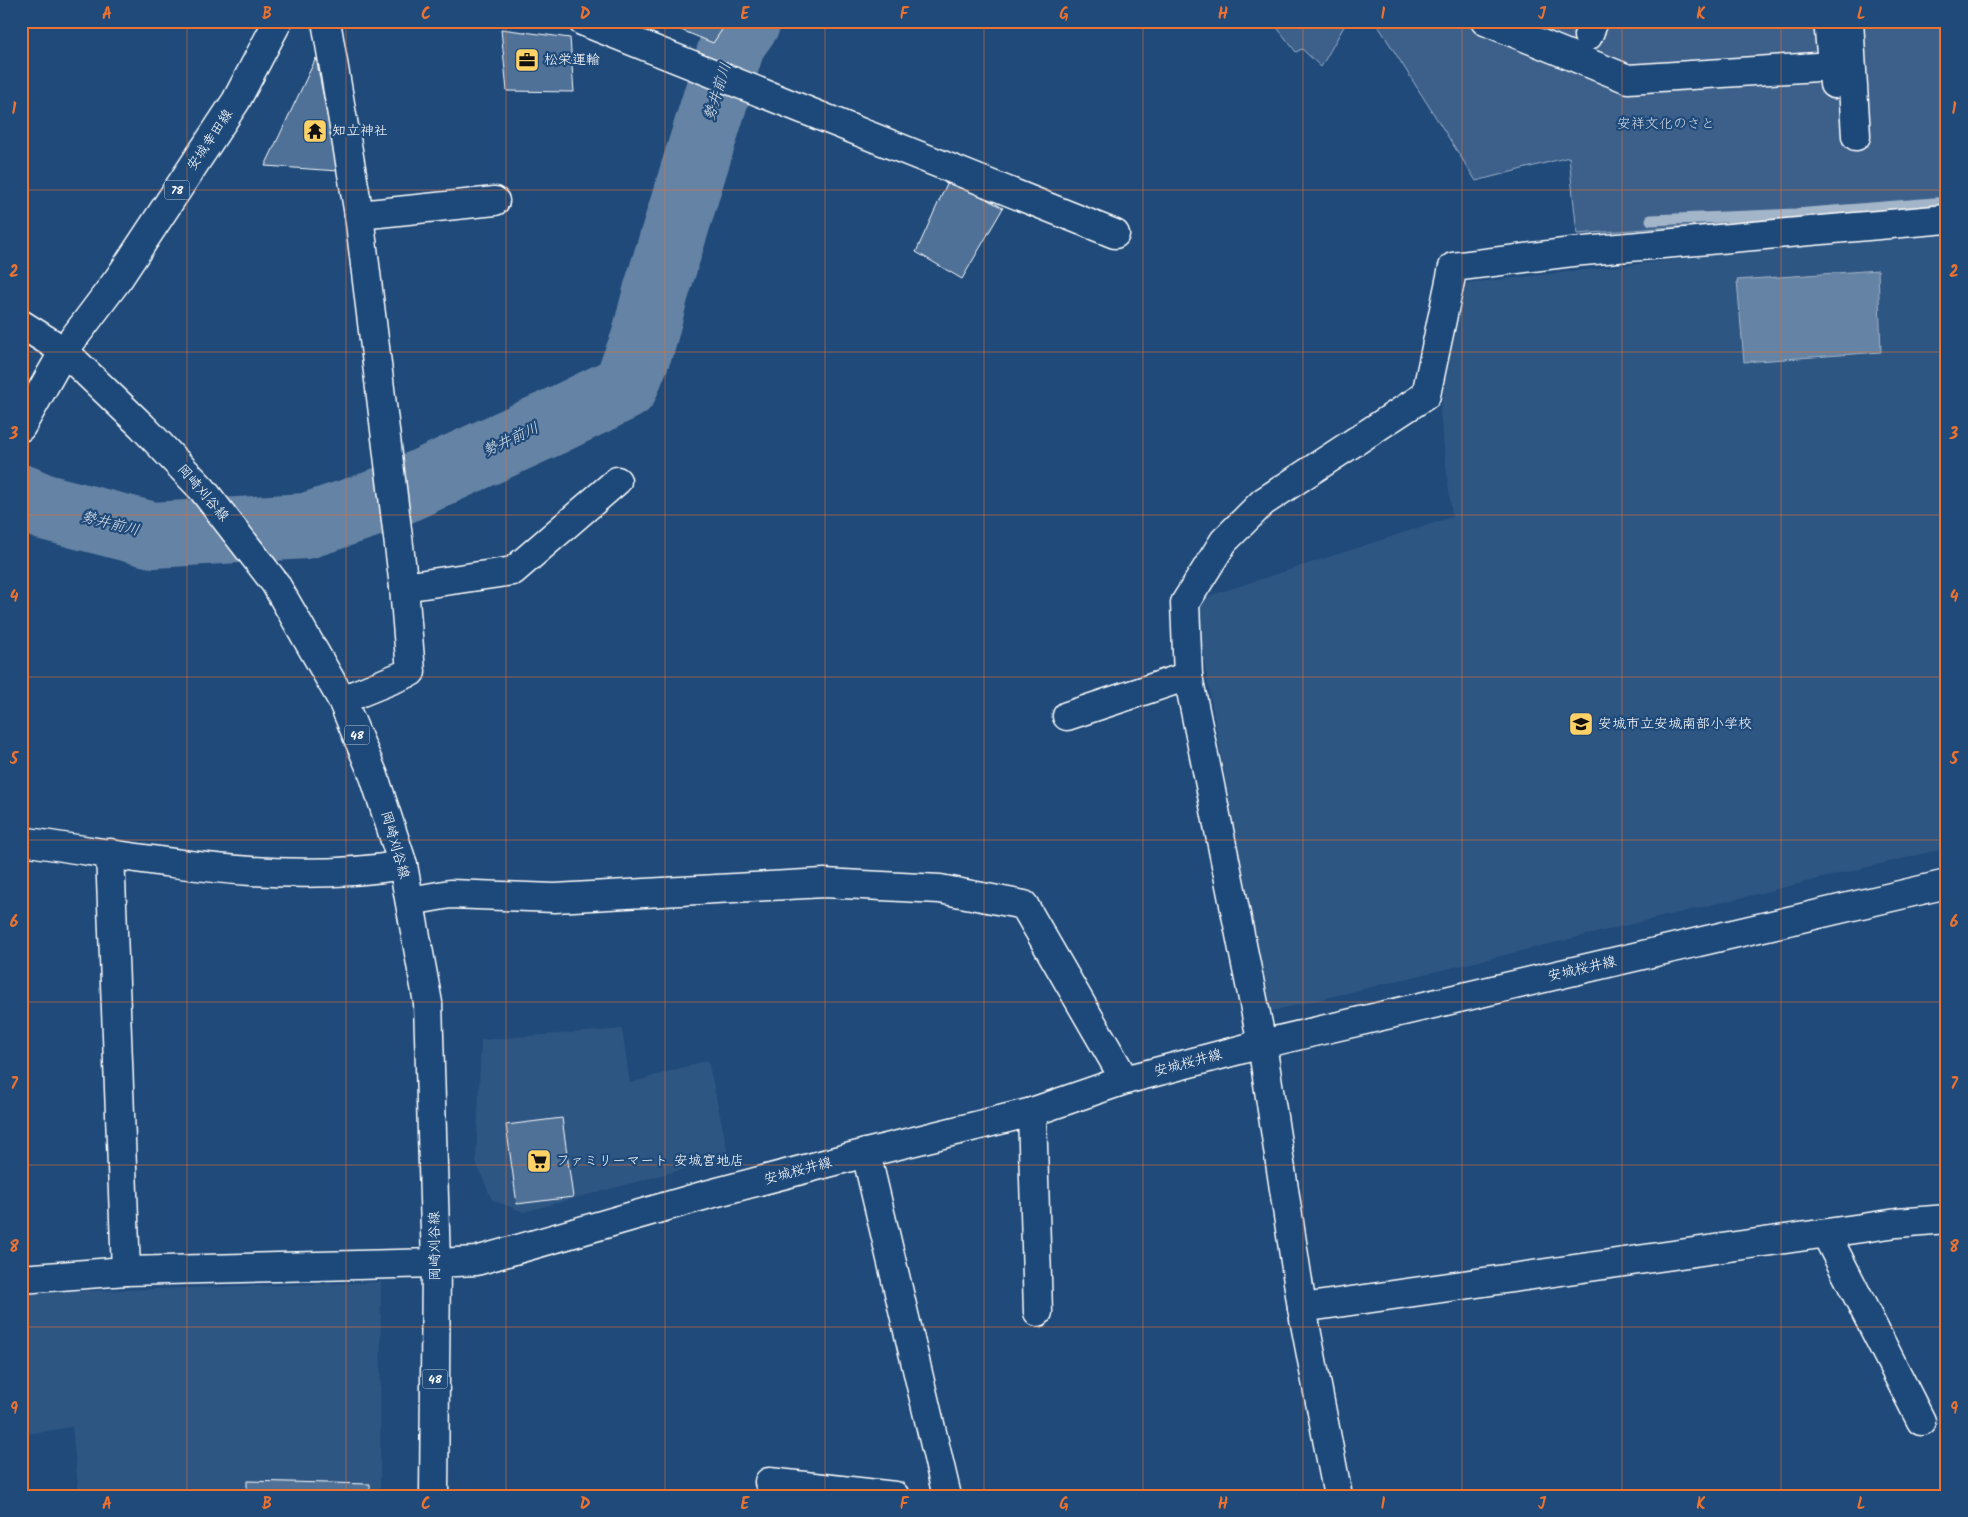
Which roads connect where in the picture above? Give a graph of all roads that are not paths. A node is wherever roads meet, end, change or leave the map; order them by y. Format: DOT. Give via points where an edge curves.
graph roads {
  1 [pos="278,21"];
  2 [pos="326,21"];
  3 [pos="582,21"];
  4 [pos="1485,21"];
  5 [pos="1828,21"];
  6 [pos="1849,21"];
  7 [pos="1832,66"];
  8 [pos="1835,100"];
  9 [pos="1856,136"];
  10 [pos="495,201"];
  11 [pos="359,214"];
  12 [pos="1947,219"];
  13 [pos="1115,234"];
  14 [pos="21,324"];
  15 [pos="64,352"];
  16 [pos="21,427"];
  17 [pos="617,480"];
  18 [pos="404,587"];
  19 [pos="1188,676"];
  20 [pos="342,700"];
  21 [pos="1067,716"];
  22 [pos="21,840"];
  23 [pos="110,853"];
  24 [pos="403,865"];
  25 [pos="1947,884"];
  26 [pos="410,901"];
  27 [pos="1262,1044"];
  28 [pos="1125,1080"];
  29 [pos="1032,1112"];
  30 [pos="866,1153"];
  31 [pos="1947,1219"];
  32 [pos="1826,1234"];
  33 [pos="436,1263"];
  34 [pos="126,1271"];
  35 [pos="21,1279"];
  36 [pos="1302,1308"];
  37 [pos="1038,1312"];
  38 [pos="1921,1421"];
  39 [pos="769,1482"];
  40 [pos="434,1496"];
  41 [pos="895,1496"];
  42 [pos="947,1496"];
  43 [pos="1338,1496"];
  1 -- 15 [label="street, 安城幸田線 / 78" via="236,101 119,278"];
  2 -- 11 [label="street"];
  3 -- 13 [label="street"];
  4 -- 7 [label="street" via="1628,79"];
  5 -- 7 [label="street"];
  6 -- 9 [label="street"];
  7 -- 8 [label="street"];
  10 -- 11 [label="street"];
  11 -- 18 [label="street"];
  12 -- 19 [label="street" via="1572,252 1453,267 1426,395 1263,502 1224,541 1184,603"];
  14 -- 15 [label="street, 岡崎刈谷線 / 48"];
  15 -- 16 [label="street, 安城幸田線"];
  15 -- 20 [label="street, 岡崎刈谷線 / 48" via="203,490 275,582"];
  17 -- 18 [label="street" via="513,571"];
  18 -- 20 [label="street" via="411,672"];
  19 -- 21 [label="street"];
  19 -- 27 [label="street"];
  20 -- 24 [label="street, 岡崎刈谷線 / 48" via="374,776"];
  22 -- 23 [label="street"];
  23 -- 24 [label="street" via="192,866 293,874 365,872"];
  23 -- 34 [label="street"];
  24 -- 26 [label="street, 岡崎刈谷線 / 48"];
  25 -- 27 [label="street, 安城桜井線"];
  26 -- 28 [label="street" via="450,894 555,898 824,883 940,889 1024,905"];
  26 -- 33 [label="street, 岡崎刈谷線 / 48" via="428,1003"];
  27 -- 28 [label="street, 安城桜井線"];
  27 -- 36 [label="street"];
  28 -- 29 [label="street, 安城桜井線"];
  29 -- 30 [label="street, 安城桜井線"];
  29 -- 37 [label="street"];
  30 -- 33 [label="street, 安城桜井線" via="476,1261"];
  30 -- 42 [label="street"];
  31 -- 32 [label="street"];
  32 -- 36 [label="street"];
  32 -- 38 [label="street"];
  33 -- 34 [label="street, 安城桜井線"];
  33 -- 40 [label="street, 岡崎刈谷線 / 48"];
  34 -- 35 [label="street, 安城桜井線"];
  36 -- 43 [label="street"];
  39 -- 41 [label="street"];
}
